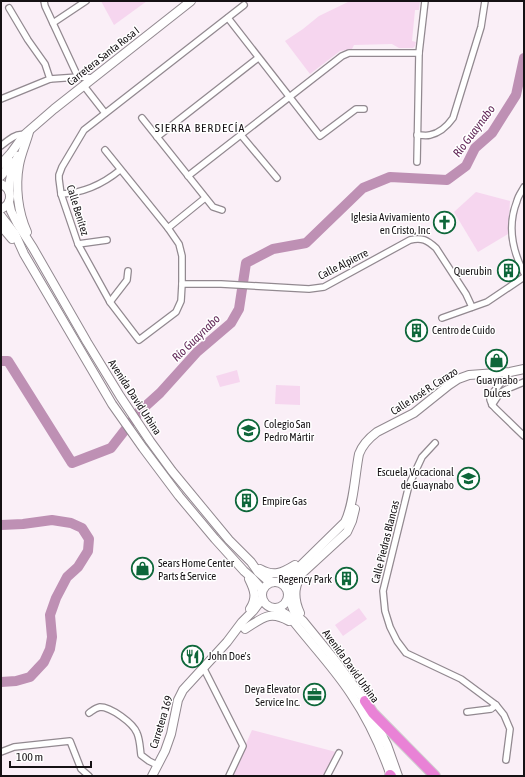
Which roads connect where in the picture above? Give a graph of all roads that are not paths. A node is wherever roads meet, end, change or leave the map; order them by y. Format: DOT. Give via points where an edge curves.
graph roads {
  1 [pos="44,1"];
  2 [pos="86,1"];
  3 [pos="191,1"];
  4 [pos="425,1"];
  5 [pos="485,1"];
  6 [pos="244,5"];
  7 [pos="8,8"];
  8 [pos="228,18"];
  9 [pos="53,23"];
  10 [pos="419,53"];
  11 [pos="258,58"];
  12 [pos="78,77"];
  13 [pos="94,78"];
  14 [pos="50,79"];
  15 [pos="84,86"];
  16 [pos="289,97"];
  17 [pos="1,99"];
  18 [pos="364,109"];
  19 [pos="105,113"];
  20 [pos="142,118"];
  21 [pos="27,132"];
  22 [pos="241,135"];
  23 [pos="417,135"];
  24 [pos="157,137"];
  25 [pos="1,146"];
  26 [pos="105,150"];
  27 [pos="417,162"];
  28 [pos="1,164"];
  29 [pos="120,170"];
  30 [pos="1,176"];
  31 [pos="188,176"];
  32 [pos="276,178"];
  33 [pos="1,184"];
  34 [pos="524,187"];
  35 [pos="9,191"];
  36 [pos="61,194"];
  37 [pos="205,198"];
  38 [pos="9,202"];
  39 [pos="1,209"];
  40 [pos="222,210"];
  41 [pos="1,216"];
  42 [pos="1,226"];
  43 [pos="168,228"];
  44 [pos="107,240"];
  45 [pos="78,244"];
  46 [pos="33,248"];
  47 [pos="24,254"];
  48 [pos="128,271"];
  49 [pos="524,274"];
  50 [pos="524,277"];
  51 [pos="182,284"];
  52 [pos="110,302"];
  53 [pos="472,307"];
  54 [pos="442,318"];
  55 [pos="524,369"];
  56 [pos="510,372"];
  57 [pos="524,382"];
  58 [pos="492,405"];
  59 [pos="524,436"];
  60 [pos="435,443"];
  61 [pos="366,444"];
  62 [pos="310,556"];
  63 [pos="250,562"];
  64 [pos="244,571"];
  65 [pos="304,571"];
  66 [pos="275,582"];
  67 [pos="288,594"];
  68 [pos="262,596"];
  69 [pos="275,609"];
  70 [pos="303,621"];
  71 [pos="243,625"];
  72 [pos="300,630"];
  73 [pos="203,667"];
  74 [pos="365,701"];
  75 [pos="496,705"];
  76 [pos="467,712"];
  77 [pos="89,713"];
  78 [pos="1,752"];
  79 [pos="339,753"];
  80 [pos="506,760"];
  81 [pos="157,765"];
  82 [pos="89,776"];
  83 [pos="152,776"];
  84 [pos="229,776"];
  85 [pos="327,776"];
  86 [pos="392,776"];
  87 [pos="435,776"];
  1 -- 9 [label="street"];
  2 -- 9 [label="street"];
  3 -- 13 [label="street, Carretera Santa Rosa I"];
  4 -- 10 [label="street"];
  5 -- 23 [label="street" via="481,27 453,118 438,132"];
  6 -- 8 [label="street, Calle Benítez"];
  7 -- 14 [label="street" via="45,64"];
  8 -- 11 [label="street"];
  8 -- 19 [label="street, Calle Benítez"];
  9 -- 12 [label="street"];
  10 -- 16 [label="street" via="349,53"];
  10 -- 23 [label="street"];
  11 -- 16 [label="street"];
  11 -- 24 [label="street"];
  12 -- 13 [label="street"];
  12 -- 14 [label="street"];
  13 -- 15 [label="street, Carretera Santa Rosa I"];
  14 -- 17 [label="street"];
  15 -- 19 [label="street"];
  15 -- 21 [label="street, Carretera Santa Rosa I"];
  16 -- 18 [label="street" via="320,136 356,110"];
  16 -- 22 [label="street"];
  19 -- 36 [label="street, Calle Benítez" via="84,130 62,167 59,175"];
  20 -- 24 [label="street"];
  21 -- 25 [label="street" via="15,136"];
  21 -- 28 [label="street, Carretera Santa Rosa I"];
  21 -- 30 [label="street, Carretera Santa Rosa I"];
  21 -- 35 [label="street, Carretera Santa Rosa I" via="12,170"];
  21 -- 46 [label="street" via="19,164 18,185 25,229"];
  22 -- 31 [label="street"];
  22 -- 32 [label="street"];
  23 -- 27 [label="street"];
  24 -- 31 [label="street"];
  26 -- 29 [label="street"];
  29 -- 36 [label="street" via="97,186 72,194"];
  29 -- 43 [label="street"];
  31 -- 37 [label="street"];
  33 -- 35 [label="street"];
  34 -- 49 [label="street" via="517,200 512,238"];
  35 -- 38 [label="street, Carretera Santa Rosa I"];
  36 -- 45 [label="street, Calle Benítez"];
  37 -- 40 [label="street" via="213,207"];
  37 -- 43 [label="street"];
  38 -- 39 [label="street"];
  38 -- 46 [label="street, Avenida David Urbina" via="14,218"];
  41 -- 47 [label="street, Avenida David Urbina" via="15,234"];
  42 -- 47 [label="street"];
  43 -- 51 [label="street" via="182,256"];
  44 -- 45 [label="street"];
  45 -- 52 [label="street, Calle Benítez"];
  46 -- 63 [label="street, Avenida David Urbina" via="87,342 150,441 172,471"];
  47 -- 64 [label="street, Avenida David Urbina" via="112,404 179,496"];
  48 -- 52 [label="street" via="127,280"];
  50 -- 53 [label="street" via="486,302"];
  51 -- 52 [label="street, Calle Benítez" via="181,301 176,312 140,340"];
  51 -- 53 [label="street, Calle Alpierre" via="309,289 324,286 418,238 430,242 436,248"];
  53 -- 54 [label="street"];
  55 -- 56 [label="street, Calle José R. Carazo"];
  56 -- 58 [label="street" via="490,396"];
  56 -- 61 [label="street, Calle José R. Carazo" via="469,375 458,379 414,412 377,432"];
  57 -- 58 [label="street" via="500,393"];
  58 -- 59 [label="street"];
  60 -- 75 [label="street, Calle Piedras Blancas" via="422,457 409,485 383,591 385,611 397,641 406,653 461,679"];
  61 -- 62 [label="street, Calle José R. Carazo" via="359,454 346,522"];
  61 -- 65 [label="street" via="357,501 350,526"];
  62 -- 63 [label="street" via="276,574 262,570"];
  62 -- 66 [label="street, Calle José R. Carazo" via="287,577"];
  63 -- 66 [label="street, Avenida David Urbina" via="266,579"];
  64 -- 68 [label="street, Avenida David Urbina" via="261,588"];
  64 -- 71 [label="street" via="255,595"];
  65 -- 67 [label="street" via="293,582"];
  65 -- 70 [label="street" via="297,582 296,593 297,608"];
  66 -- 67 [label="street" via="283,585"];
  66 -- 68 [label="street" via="265,586"];
  67 -- 69 [label="street" via="285,604"];
  67 -- 70 [label="street, Avenida David Urbina" via="293,611"];
  68 -- 69 [label="street" via="265,605"];
  68 -- 71 [label="street, Carretera 169"];
  69 -- 71 [label="street, Carretera 169"];
  69 -- 72 [label="street, Avenida David Urbina" via="290,617"];
  70 -- 74 [label="street, Avenida David Urbina"];
  71 -- 72 [label="street" via="276,615"];
  71 -- 73 [label="street, Carretera 169"];
  72 -- 86 [label="street, Avenida David Urbina" via="352,695 373,732"];
  73 -- 81 [label="street, Carretera 169" via="183,690 178,700 171,734"];
  73 -- 84 [label="street" via="243,746"];
  74 -- 86 [label="street, Avenida David Urbina" via="387,745"];
  74 -- 87 [label="highway" via="373,713"];
  75 -- 76 [label="street" via="491,709"];
  75 -- 80 [label="street, Calle Piedras Blancas" via="510,729"];
  77 -- 81 [label="street" via="100,707 123,718 137,732 143,757"];
  78 -- 82 [label="street" via="14,747 70,741 82,769"];
  79 -- 85 [label="street"];
  81 -- 83 [label="street, Carretera 169"];
}
